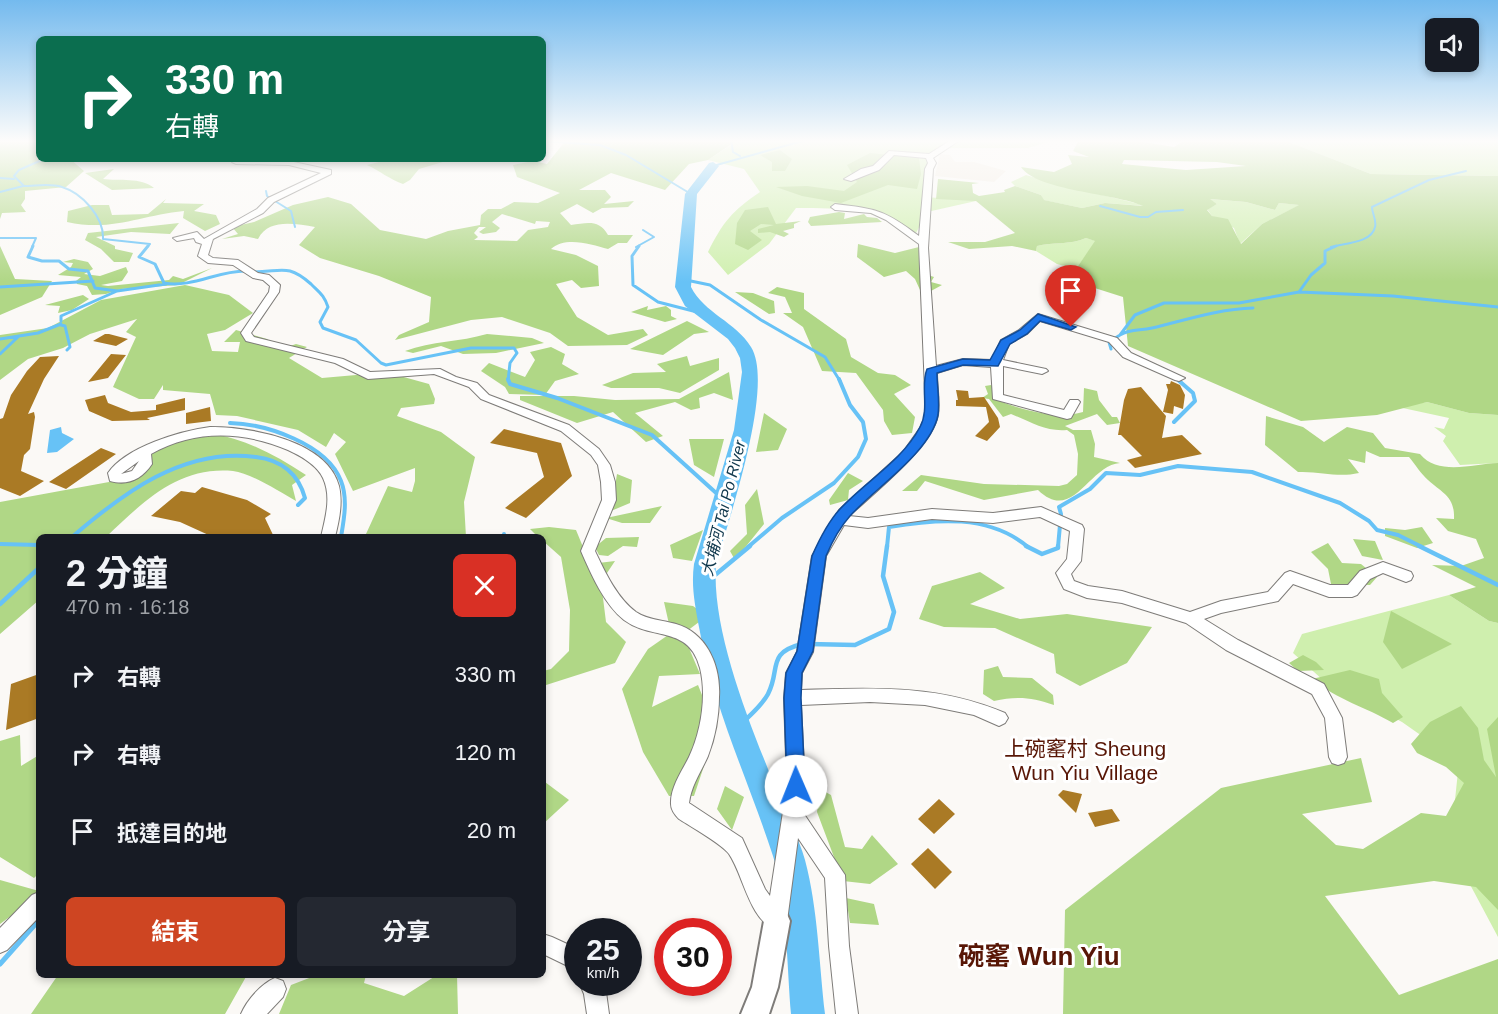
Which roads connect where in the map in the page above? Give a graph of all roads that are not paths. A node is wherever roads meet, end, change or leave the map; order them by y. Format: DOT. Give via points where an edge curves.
graph roads {
  1 [pos="297,187"];
  2 [pos="928,187"];
  3 [pos="835,207"];
  4 [pos="177,238"];
  5 [pos="205,243"];
  6 [pos="923,243"];
  7 [pos="997,362"];
  8 [pos="931,371"];
  9 [pos="1042,371"];
  10 [pos="1179,378"];
  11 [pos="1074,402"];
  12 [pos="145,452"];
  13 [pos="839,520"];
  14 [pos="328,534"];
  15 [pos="1406,576"];
  16 [pos="1191,618"];
  17 [pos="792,698"];
  18 [pos="999,718"];
  19 [pos="1338,757"];
  20 [pos="793,818"];
  21 [pos="36,905"];
  22 [pos="779,909"];
  23 [pos="0,943"];
  24 [pos="546,945"];
  25 [pos="564,954"];
  26 [pos="275,989"];
  27 [pos="596,996"];
  28 [pos="252,1014"];
  29 [pos="598,1014"];
  30 [pos="755,1014"];
  31 [pos="847,1014"];
  1 -- 5 [label="street"];
  2 -- 6 [label="street"];
  3 -- 6 [label="street" via="865,210 889,218"];
  4 -- 5 [label="street" via="197,235"];
  5 -- 22 [label="street" via="203,256 211,261 235,262 276,285 246,333 250,339 339,361 368,376 436,370 452,380 474,385 485,397 565,428 595,452 604,465 609,500 588,551 591,558 616,604 654,628 687,635 701,648 709,671 711,698 699,753 680,796 680,806 735,845 758,896"];
  6 -- 8 [label="street"];
  7 -- 8 [label="street" via="963,362"];
  7 -- 9 [label="street"];
  7 -- 10 [label="street" via="1005,342 1038,317 1108,339 1127,355"];
  7 -- 11 [label="street" via="997,398 1068,415"];
  8 -- 13 [label="street" via="932,415 926,429 907,455"];
  12 -- 14 [label="street" via="167,440 224,429 248,432 293,447 311,457 329,478 334,496"];
  13 -- 16 [label="street" via="868,523 932,514 993,518 1041,512 1077,529 1074,561 1063,573 1070,585"];
  13 -- 17 [label="street" via="819,556 805,651 794,673"];
  15 -- 16 [label="street" via="1383,567 1365,575 1352,591 1329,591 1290,577 1274,597 1206,609"];
  16 -- 19 [label="street" via="1232,645 1318,689 1333,718"];
  17 -- 18 [label="street" via="910,696 980,707"];
  17 -- 20 [label="street" via="796,786"];
  20 -- 22 [label="street"];
  20 -- 31 [label="street" via="835,875"];
  21 -- 23 [label="street"];
  22 -- 30 [label="street" via="765,987"];
  24 -- 25 [label="street"];
  26 -- 28 [label="street"];
  27 -- 29 [label="street"];
}
